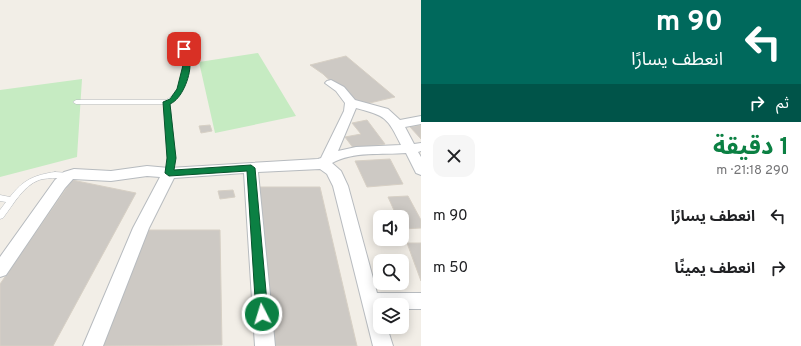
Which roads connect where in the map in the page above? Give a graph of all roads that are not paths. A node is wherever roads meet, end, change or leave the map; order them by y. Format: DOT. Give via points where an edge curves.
graph roads {
  1 [pos="170,36"];
  2 [pos="331,83"];
  3 [pos="76,102"];
  4 [pos="166,102"];
  5 [pos="351,104"];
  6 [pos="421,120"];
  7 [pos="397,124"];
  8 [pos="417,151"];
  9 [pos="324,161"];
  10 [pos="251,168"];
  11 [pos="421,170"];
  12 [pos="169,173"];
  13 [pos="69,175"];
  14 [pos="0,198"];
  15 [pos="12,200"];
  16 [pos="0,216"];
  17 [pos="0,270"];
  18 [pos="371,301"];
  19 [pos="421,301"];
  20 [pos="93,346"];
  21 [pos="265,346"];
  22 [pos="383,346"];
  1 -- 4 [label="lane" via="184,49 187,65 180,90 173,100"];
  2 -- 5 [label="street" via="340,89"];
  3 -- 4 [label="lane"];
  4 -- 12 [label="lane" via="172,158"];
  5 -- 7 [label="street" via="384,112"];
  5 -- 9 [label="street"];
  6 -- 7 [label="street"];
  7 -- 8 [label="street"];
  8 -- 9 [label="street" via="353,153"];
  8 -- 11 [label="street"];
  9 -- 10 [label="street"];
  9 -- 18 [label="street" via="332,168 340,182"];
  10 -- 12 [label="street"];
  10 -- 21 [label="street"];
  12 -- 13 [label="street" via="147,171 111,176"];
  12 -- 20 [label="street" via="141,228"];
  13 -- 15 [label="lane" via="49,174 28,181"];
  13 -- 17 [label="street"];
  14 -- 15 [label="lane"];
  15 -- 16 [label="lane"];
  18 -- 19 [label="street"];
  18 -- 22 [label="street"];
}
